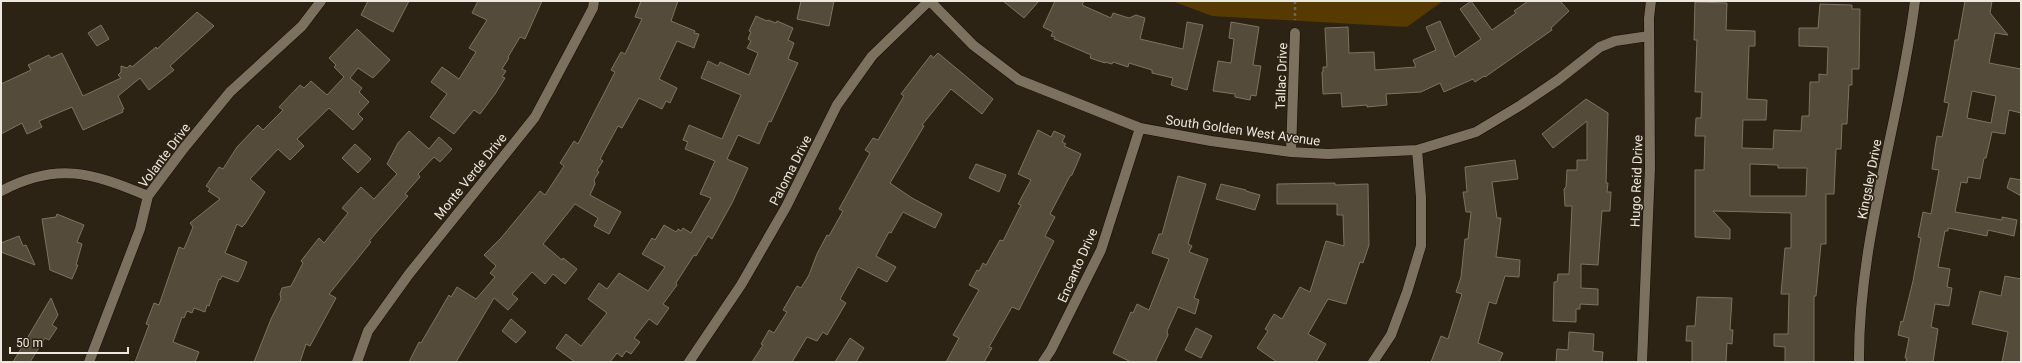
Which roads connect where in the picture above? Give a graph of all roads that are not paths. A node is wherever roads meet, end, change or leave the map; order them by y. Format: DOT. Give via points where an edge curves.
graph roads {
  1 [pos="321,1"];
  2 [pos="594,1"];
  3 [pos="930,1"];
  4 [pos="1651,1"];
  5 [pos="1915,1"];
  6 [pos="1295,33"];
  7 [pos="1649,36"];
  8 [pos="1140,128"];
  9 [pos="1417,150"];
  10 [pos="1291,152"];
  11 [pos="1,191"];
  12 [pos="148,196"];
  13 [pos="89,362"];
  14 [pos="357,362"];
  15 [pos="689,362"];
  16 [pos="1043,362"];
  17 [pos="1373,362"];
  18 [pos="1642,362"];
  19 [pos="1859,362"];
  1 -- 12 [label="street, Volante Drive" via="302,26 230,92"];
  2 -- 14 [label="street, Monte Verde Drive" via="593,8 535,117 408,274 368,331"];
  3 -- 8 [label="street, South Golden West Avenue" via="974,45 1019,80"];
  3 -- 15 [label="street, Paloma Drive" via="872,56 837,106 786,207 741,285"];
  4 -- 7 [label="street, Hugo Reid Drive"];
  5 -- 19 [label="street, Kingsley Drive" via="1864,279 1859,326"];
  6 -- 10 [label="street, Tallac Drive"];
  7 -- 9 [label="street, South Golden West Avenue" via="1615,41 1600,47 1522,106 1476,132"];
  7 -- 18 [label="street, Hugo Reid Drive" via="1650,168"];
  8 -- 10 [label="street, South Golden West Avenue"];
  8 -- 16 [label="street, Encanto Drive" via="1101,250"];
  9 -- 10 [label="street, South Golden West Avenue" via="1328,154"];
  9 -- 17 [label="street" via="1421,246 1391,335"];
  11 -- 12 [label="street" via="21,181 46,174 78,174 107,179"];
  12 -- 13 [label="street, Volante Drive" via="140,229"];
}
